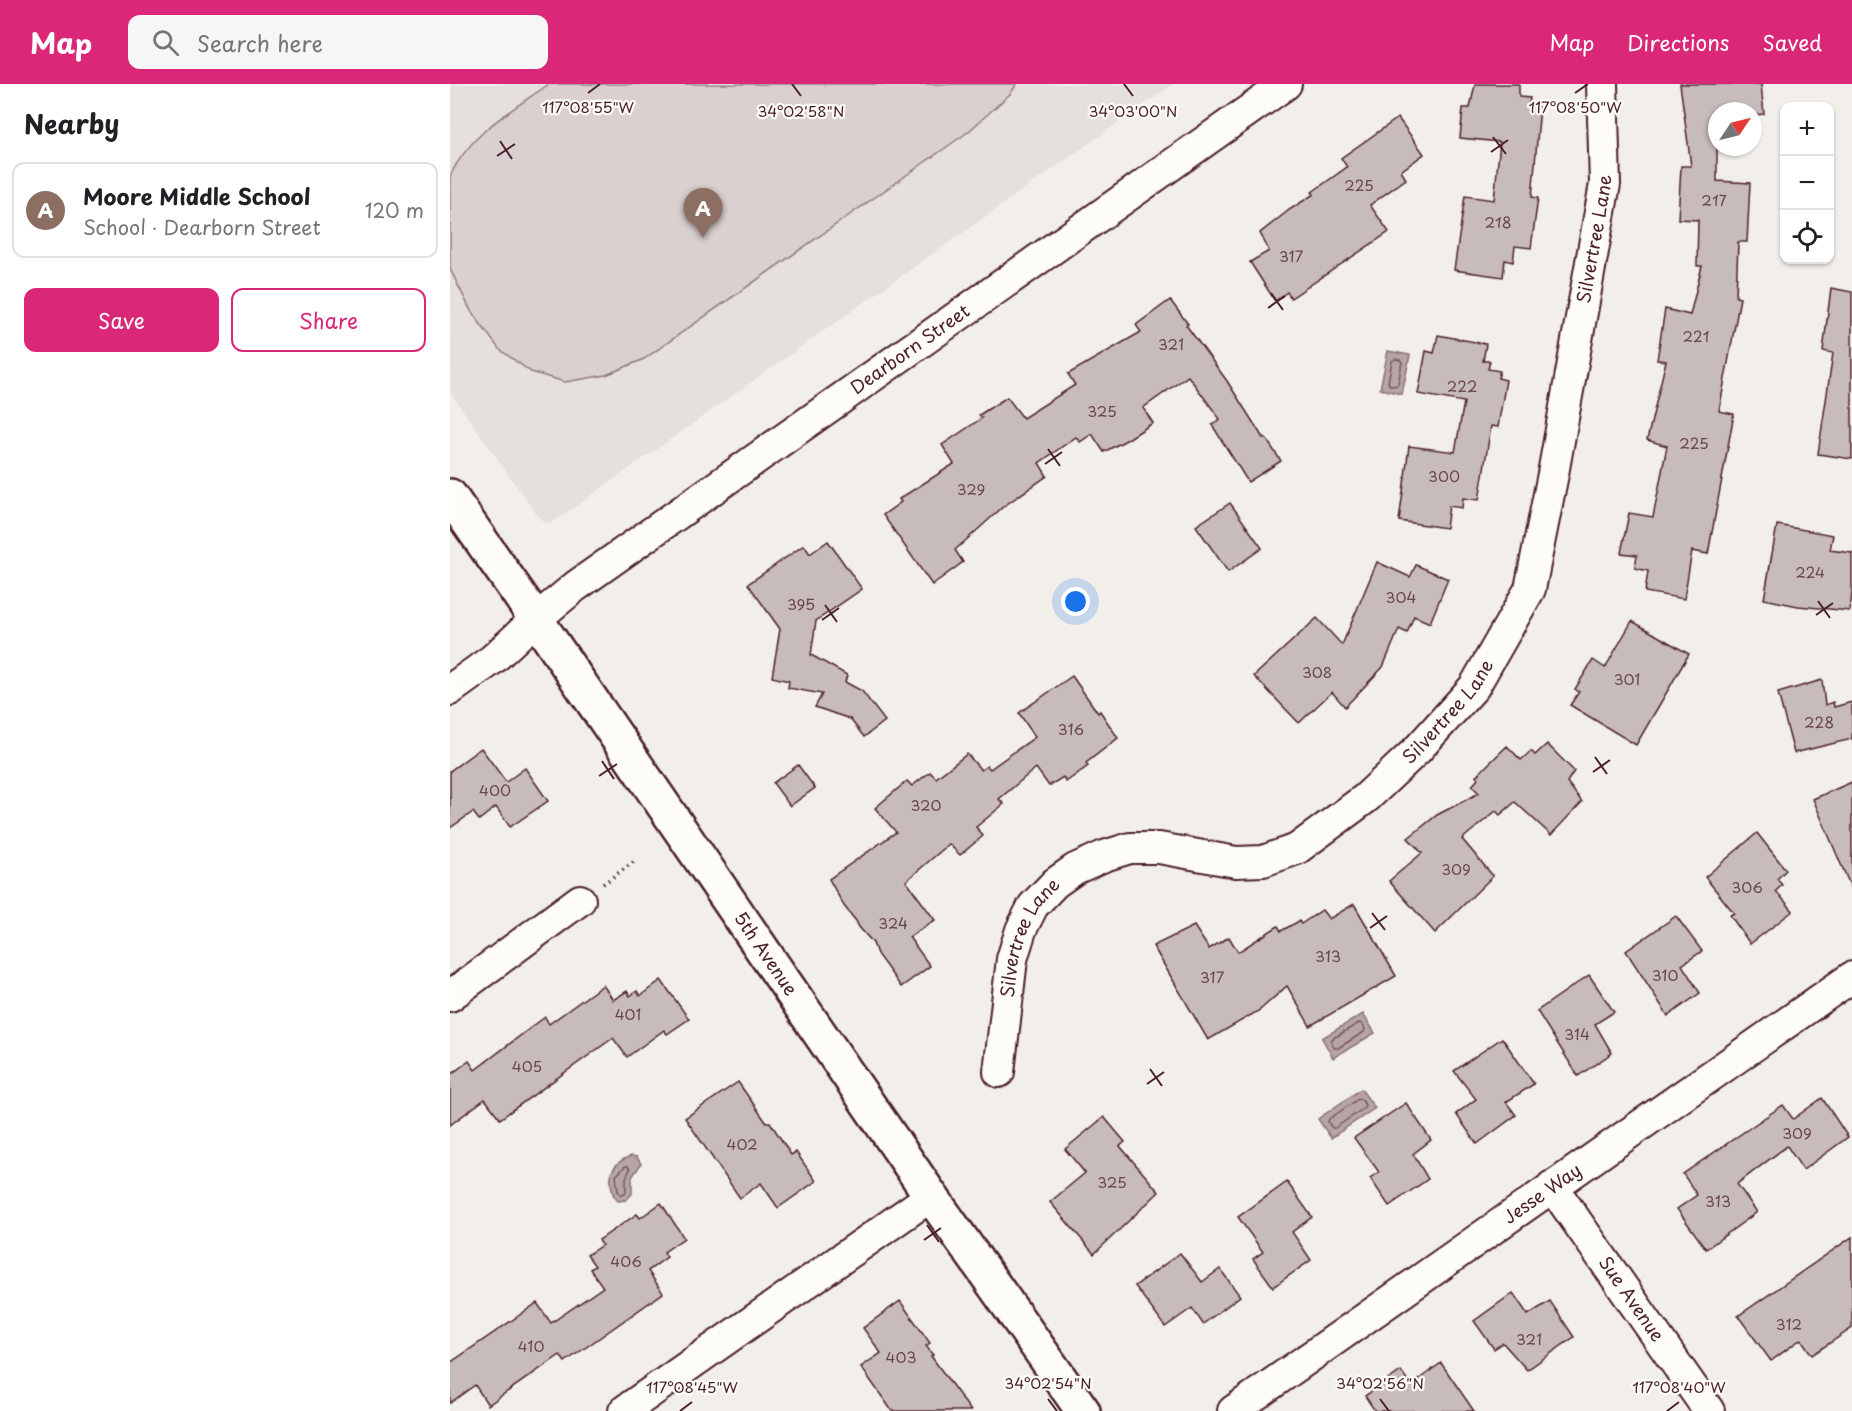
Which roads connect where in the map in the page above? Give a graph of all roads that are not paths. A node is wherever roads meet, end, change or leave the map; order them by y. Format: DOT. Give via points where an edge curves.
graph roads {
  1 [pos="1286,84"];
  2 [pos="1602,84"];
  3 [pos="450,496"];
  4 [pos="536,619"];
  5 [pos="450,690"];
  6 [pos="580,900"];
  7 [pos="1852,977"];
  8 [pos="450,996"];
  9 [pos="999,1072"];
  10 [pos="1552,1186"];
  11 [pos="931,1196"];
  12 [pos="624,1411"];
  13 [pos="1083,1411"];
  14 [pos="1233,1411"];
  15 [pos="1709,1411"];
  1 -- 4 [label="street, Dearborn Street" via="576,586"];
  2 -- 9 [label="street, Silvertree Lane" via="1605,184 1530,589 1474,687 1417,750 1366,798 1297,849 1263,861 1236,862 1159,848 1130,848 1075,869 1055,883 1033,906 1012,958"];
  3 -- 4 [label="main road, 5th Avenue"];
  4 -- 5 [label="street, Dearborn Street" via="493,659"];
  4 -- 11 [label="main road, 5th Avenue"];
  6 -- 8 [label="street"];
  7 -- 10 [label="street, Jesse Way"];
  10 -- 14 [label="street, Jesse Way"];
  10 -- 15 [label="street, Sue Avenue"];
  11 -- 12 [label="street"];
  11 -- 13 [label="main road, 5th Avenue"];
}
